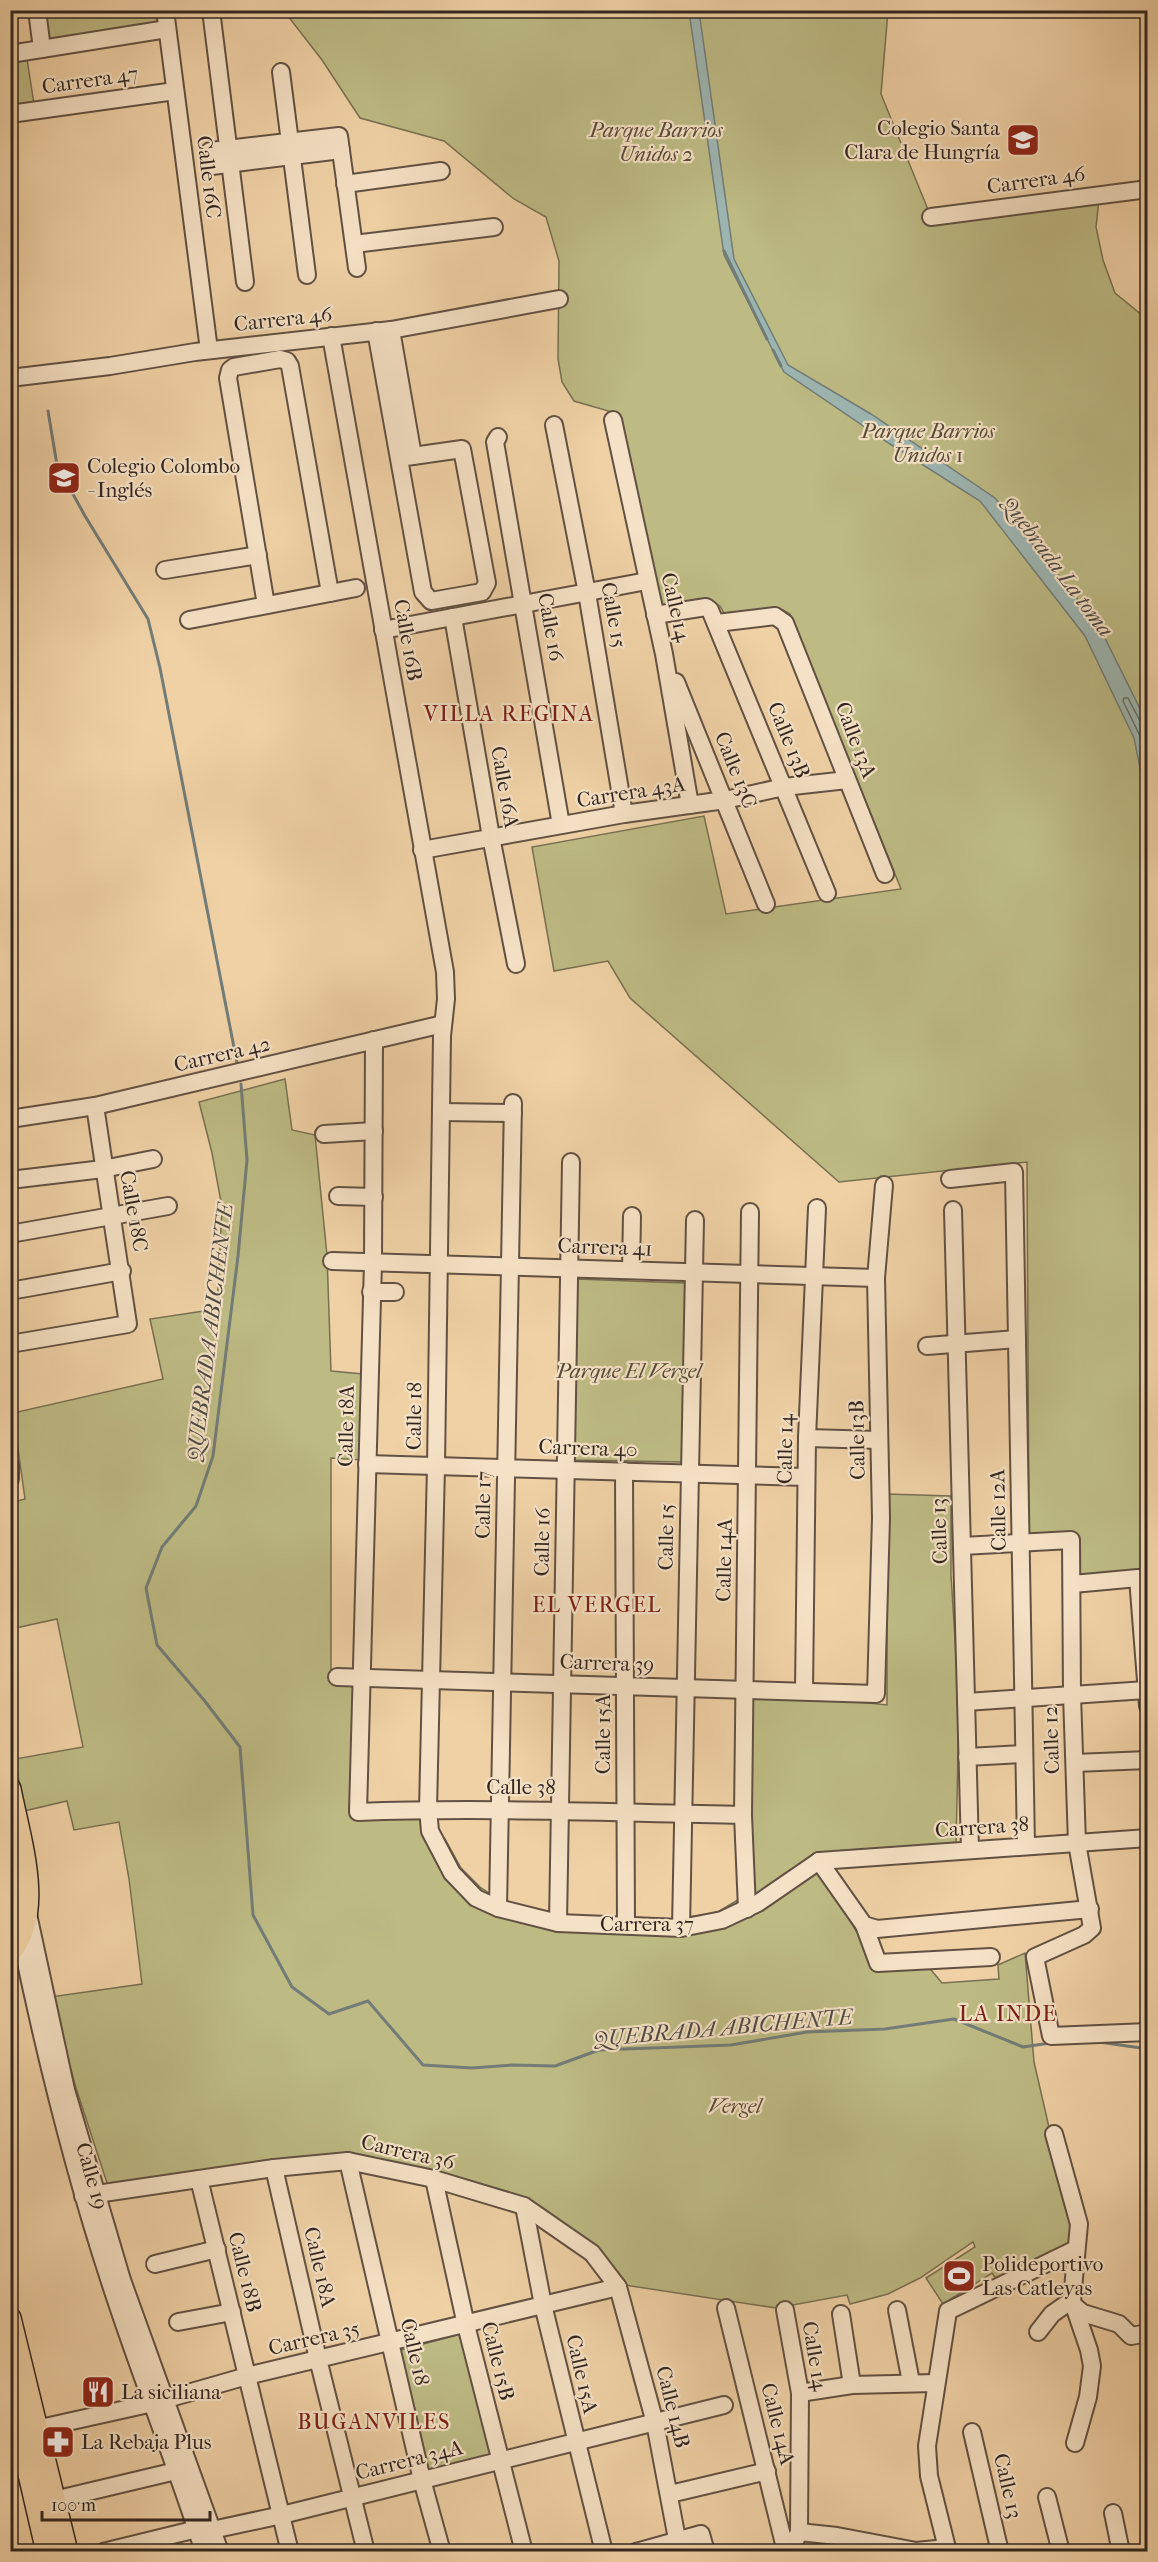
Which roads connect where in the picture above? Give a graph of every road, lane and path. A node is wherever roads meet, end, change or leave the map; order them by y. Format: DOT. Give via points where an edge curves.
graph roads {
  1 [pos="37,10"];
  2 [pos="165,10"];
  3 [pos="211,10"];
  4 [pos="167,29"];
  5 [pos="42,49"];
  6 [pos="10,54"];
  7 [pos="281,72"];
  8 [pos="175,91"];
  9 [pos="10,114"];
  10 [pos="291,148"];
  11 [pos="229,156"];
  12 [pos="211,159"];
  13 [pos="441,171"];
  14 [pos="345,184"];
  15 [pos="1148,189"];
  16 [pos="931,217"];
  17 [pos="494,227"];
  18 [pos="354,244"];
  19 [pos="357,268"];
  20 [pos="307,275"];
  21 [pos="245,282"];
  22 [pos="559,299"];
  23 [pos="383,330"];
  24 [pos="331,336"];
  25 [pos="209,350"];
  26 [pos="10,378"];
  27 [pos="613,420"];
  28 [pos="554,425"];
  29 [pos="498,437"];
  30 [pos="406,457"];
  31 [pos="258,555"];
  32 [pos="165,570"];
  33 [pos="647,581"];
  34 [pos="356,588"];
  35 [pos="330,593"];
  36 [pos="588,593"];
  37 [pos="524,604"];
  38 [pos="266,605"];
  39 [pos="655,615"];
  40 [pos="453,617"];
  41 [pos="189,620"];
  42 [pos="717,623"];
  43 [pos="383,630"];
  44 [pos="664,654"];
  45 [pos="847,780"];
  46 [pos="784,787"];
  47 [pos="725,800"];
  48 [pos="690,805"];
  49 [pos="624,814"];
  50 [pos="561,825"];
  51 [pos="491,837"];
  52 [pos="422,850"];
  53 [pos="885,874"];
  54 [pos="827,893"];
  55 [pos="766,904"];
  56 [pos="516,964"];
  57 [pos="443,1024"];
  58 [pos="374,1040"];
  59 [pos="95,1106"];
  60 [pos="441,1112"];
  61 [pos="10,1119"];
  62 [pos="374,1131"];
  63 [pos="324,1134"];
  64 [pos="153,1158"];
  65 [pos="571,1162"];
  66 [pos="103,1169"];
  67 [pos="950,1179"];
  68 [pos="10,1180"];
  69 [pos="884,1185"];
  70 [pos="338,1196"];
  71 [pos="374,1197"];
  72 [pos="168,1206"];
  73 [pos="817,1208"];
  74 [pos="953,1210"];
  75 [pos="750,1212"];
  76 [pos="113,1216"];
  77 [pos="632,1216"];
  78 [pos="695,1220"];
  79 [pos="10,1234"];
  80 [pos="332,1261"];
  81 [pos="373,1262"];
  82 [pos="439,1264"];
  83 [pos="510,1266"];
  84 [pos="570,1268"];
  85 [pos="631,1270"];
  86 [pos="122,1271"];
  87 [pos="694,1272"];
  88 [pos="750,1274"];
  89 [pos="814,1276"];
  90 [pos="876,1278"];
  91 [pos="10,1291"];
  92 [pos="372,1292"];
  93 [pos="395,1292"];
  94 [pos="1017,1339"];
  95 [pos="10,1344"];
  96 [pos="957,1344"];
  97 [pos="927,1346"];
  98 [pos="807,1438"];
  99 [pos="879,1440"];
  100 [pos="367,1464"];
  101 [pos="436,1466"];
  102 [pos="11,1468"];
  103 [pos="506,1468"];
  104 [pos="566,1470"];
  105 [pos="624,1471"];
  106 [pos="690,1473"];
  107 [pos="747,1475"];
  108 [pos="807,1477"];
  109 [pos="10,1479"];
  110 [pos="1021,1542"];
  111 [pos="962,1545"];
  112 [pos="1073,1584"];
  113 [pos="337,1677"];
  114 [pos="362,1677"];
  115 [pos="431,1680"];
  116 [pos="502,1682"];
  117 [pos="562,1684"];
  118 [pos="625,1686"];
  119 [pos="686,1688"];
  120 [pos="745,1690"];
  121 [pos="804,1691"];
  122 [pos="876,1694"];
  123 [pos="1072,1695"];
  124 [pos="1023,1698"];
  125 [pos="1147,1698"];
  126 [pos="966,1701"];
  127 [pos="1024,1754"];
  128 [pos="967,1757"];
  129 [pos="1148,1760"];
  130 [pos="1075,1763"];
  131 [pos="10,1789"];
  132 [pos="428,1809"];
  133 [pos="500,1809"];
  134 [pos="560,1810"];
  135 [pos="358,1812"];
  136 [pos="626,1812"];
  137 [pos="683,1814"];
  138 [pos="743,1815"];
  139 [pos="1148,1838"];
  140 [pos="1077,1843"];
  141 [pos="1026,1846"];
  142 [pos="970,1850"];
  143 [pos="819,1861"];
  144 [pos="12,1868"];
  145 [pos="498,1908"];
  146 [pos="747,1909"];
  147 [pos="1090,1909"];
  148 [pos="558,1923"];
  149 [pos="626,1925"];
  150 [pos="864,1925"];
  151 [pos="681,1928"];
  152 [pos="17,1929"];
  153 [pos="991,1957"];
  154 [pos="1148,2032"];
  155 [pos="1054,2134"];
  156 [pos="348,2161"];
  157 [pos="274,2168"];
  158 [pos="199,2179"];
  159 [pos="434,2180"];
  160 [pos="90,2195"];
  161 [pos="524,2206"];
  162 [pos="217,2249"];
  163 [pos="1076,2250"];
  164 [pos="155,2264"];
  165 [pos="618,2287"];
  166 [pos="1073,2303"];
  167 [pos="543,2305"];
  168 [pos="726,2308"];
  169 [pos="785,2310"];
  170 [pos="897,2310"];
  171 [pos="232,2312"];
  172 [pos="842,2314"];
  173 [pos="10,2318"];
  174 [pos="178,2322"];
  175 [pos="466,2325"];
  176 [pos="1038,2332"];
  177 [pos="1148,2333"];
  178 [pos="390,2343"];
  179 [pos="318,2359"];
  180 [pos="247,2376"];
  181 [pos="911,2382"];
  182 [pos="936,2383"];
  183 [pos="852,2385"];
  184 [pos="800,2393"];
  185 [pos="159,2401"];
  186 [pos="16,2403"];
  187 [pos="724,2405"];
  188 [pos="655,2423"];
  189 [pos="28,2431"];
  190 [pos="972,2432"];
  191 [pos="576,2443"];
  192 [pos="1075,2443"];
  193 [pos="500,2461"];
  194 [pos="176,2470"];
  195 [pos="767,2471"];
  196 [pos="422,2480"];
  197 [pos="670,2494"];
  198 [pos="353,2497"];
  199 [pos="1047,2497"];
  200 [pos="54,2500"];
  201 [pos="1113,2513"];
  202 [pos="282,2515"];
  203 [pos="204,2530"];
  204 [pos="799,2532"];
  205 [pos="677,2539"];
  206 [pos="839,2544"];
  207 [pos="136,2547"];
  208 [pos="785,2548"];
  209 [pos="892,2548"];
  210 [pos="947,2550"];
  211 [pos="638,2551"];
  212 [pos="47,2552"];
  213 [pos="67,2552"];
  214 [pos="103,2552"];
  215 [pos="204,2552"];
  216 [pos="219,2552"];
  217 [pos="290,2552"];
  218 [pos="366,2552"];
  219 [pos="442,2552"];
  220 [pos="524,2552"];
  221 [pos="604,2552"];
  222 [pos="706,2552"];
  223 [pos="1000,2552"];
  224 [pos="1060,2552"];
  225 [pos="1121,2552"];
  1 -- 5 [label="street"];
  2 -- 4 [label="street, Calle 16C"];
  3 -- 11 [label="street"];
  4 -- 5 [label="street"];
  4 -- 8 [label="street, Calle 16C"];
  5 -- 6 [label="street"];
  7 -- 10 [label="street"];
  8 -- 9 [label="street, Carrera 47"];
  8 -- 25 [label="street, Calle 16C"];
  10 -- 11 [label="street"];
  10 -- 14 [label="street" via="340,143"];
  10 -- 20 [label="street"];
  11 -- 12 [label="street"];
  11 -- 21 [label="street"];
  13 -- 14 [label="street"];
  14 -- 18 [label="street"];
  15 -- 16 [label="street, Carrera 46"];
  17 -- 18 [label="street"];
  18 -- 19 [label="street"];
  22 -- 23 [label="street, Carrera 46"];
  23 -- 24 [label="street, Carrera 46"];
  23 -- 30 [label="street"];
  24 -- 25 [label="street, Carrera 46"];
  24 -- 43 [label="street, Calle 16B"];
  25 -- 26 [label="street, Carrera 46"];
  27 -- 33 [label="street, Calle 14"];
  28 -- 36 [label="street, Calle 15"];
  29 -- 37 [label="street, Calle 16" via="495,442"];
  30 -- 30 [label="street" via="424,596 431,601 482,592 487,583 462,449"];
  31 -- 32 [label="street"];
  31 -- 35 [label="street" via="228,378 234,367 280,359 290,366"];
  31 -- 38 [label="street"];
  33 -- 36 [label="street"];
  33 -- 39 [label="street, Calle 14"];
  34 -- 35 [label="street"];
  35 -- 38 [label="street"];
  36 -- 37 [label="street"];
  36 -- 49 [label="street, Calle 15"];
  37 -- 40 [label="street"];
  37 -- 50 [label="street, Calle 16"];
  38 -- 41 [label="street"];
  39 -- 42 [label="street, Calle 13B" via="706,607"];
  39 -- 44 [label="street, Calle 14"];
  40 -- 43 [label="street"];
  40 -- 51 [label="street, Calle 16A"];
  42 -- 45 [label="street, Calle 13A" via="775,616 785,623"];
  42 -- 46 [label="street, Calle 13B"];
  43 -- 52 [label="street, Calle 16B"];
  44 -- 47 [label="street, Calle 13C"];
  44 -- 48 [label="street, Calle 14"];
  45 -- 46 [label="street, Carrera 43A"];
  45 -- 53 [label="street, Calle 13A"];
  46 -- 47 [label="street, Carrera 43A"];
  46 -- 54 [label="street, Calle 13B"];
  47 -- 48 [label="street, Carrera 43A"];
  47 -- 55 [label="street, Calle 13C"];
  48 -- 49 [label="street, Carrera 43A"];
  49 -- 50 [label="street, Carrera 43A"];
  50 -- 51 [label="street, Carrera 43A"];
  51 -- 52 [label="street, Carrera 43A"];
  51 -- 56 [label="street, Calle 16A"];
  52 -- 57 [label="street, Calle 16B" via="445,972"];
  57 -- 58 [label="street, Carrera 42"];
  57 -- 60 [label="street, Calle 18"];
  58 -- 59 [label="street, Carrera 42"];
  58 -- 62 [label="street, Calle 18A"];
  59 -- 61 [label="street, Carrera 42"];
  59 -- 66 [label="street, Calle 18C"];
  60 -- 82 [label="street, Calle 18"];
  60 -- 83 [label="street, Calle 17" via="513,1108"];
  62 -- 63 [label="street"];
  62 -- 71 [label="street, Calle 18A"];
  64 -- 66 [label="street"];
  65 -- 84 [label="street, Calle 16"];
  66 -- 68 [label="street"];
  66 -- 76 [label="street, Calle 18C"];
  67 -- 94 [label="street, Calle 12A" via="1014,1172"];
  69 -- 90 [label="street, Calle 13B"];
  70 -- 71 [label="street"];
  71 -- 81 [label="street, Calle 18A"];
  72 -- 76 [label="street"];
  73 -- 89 [label="street, Calle 14"];
  74 -- 96 [label="street, Calle 13"];
  75 -- 88 [label="street, Calle 14A"];
  76 -- 79 [label="street"];
  76 -- 86 [label="street, Calle 18C"];
  77 -- 85 [label="street"];
  78 -- 87 [label="street, Calle 15"];
  80 -- 81 [label="street, Carrera 41"];
  81 -- 82 [label="street, Carrera 41"];
  81 -- 92 [label="street, Calle 18A"];
  82 -- 83 [label="street, Carrera 41"];
  82 -- 101 [label="street, Calle 18"];
  83 -- 84 [label="street, Carrera 41"];
  83 -- 103 [label="street, Calle 17"];
  84 -- 85 [label="street, Carrera 41"];
  84 -- 104 [label="street, Calle 16"];
  85 -- 87 [label="street, Carrera 41"];
  86 -- 91 [label="street"];
  86 -- 95 [label="street, Calle 18C" via="128,1323"];
  87 -- 88 [label="street, Carrera 41"];
  87 -- 106 [label="street, Calle 15"];
  88 -- 89 [label="street, Carrera 41"];
  88 -- 107 [label="street, Calle 14A"];
  89 -- 90 [label="street, Carrera 41"];
  89 -- 98 [label="street, Calle 14"];
  90 -- 99 [label="street, Calle 13B"];
  92 -- 93 [label="street"];
  92 -- 100 [label="street, Calle 18A"];
  94 -- 96 [label="street"];
  94 -- 110 [label="street, Calle 12A"];
  96 -- 97 [label="street"];
  96 -- 111 [label="street, Calle 13"];
  98 -- 99 [label="street"];
  98 -- 108 [label="street, Calle 14"];
  99 -- 122 [label="street, Calle 13B"];
  100 -- 101 [label="street, Carrera 40"];
  100 -- 114 [label="street, Calle 18A"];
  101 -- 103 [label="street, Carrera 40"];
  101 -- 115 [label="street, Calle 18"];
  102 -- 109 [label="street"];
  103 -- 104 [label="street, Carrera 40"];
  103 -- 116 [label="street, Calle 17"];
  104 -- 105 [label="street, Carrera 40"];
  104 -- 117 [label="street, Calle 16"];
  105 -- 106 [label="street, Carrera 40"];
  105 -- 118 [label="street, Calle 15A"];
  106 -- 107 [label="street, Carrera 40"];
  106 -- 119 [label="street, Calle 15"];
  107 -- 108 [label="street, Carrera 40"];
  107 -- 120 [label="street, Calle 14A"];
  108 -- 121 [label="street, Calle 14"];
  110 -- 111 [label="street"];
  110 -- 112 [label="street, Calle 12" via="1071,1540"];
  110 -- 124 [label="street, Calle 12A"];
  111 -- 126 [label="street, Calle 13"];
  112 -- 123 [label="street, Calle 12"];
  112 -- 125 [label="street" via="1138,1578"];
  113 -- 114 [label="street, Carrera 39"];
  114 -- 115 [label="street, Carrera 39"];
  114 -- 135 [label="street, Calle 18A"];
  115 -- 116 [label="street, Carrera 39"];
  115 -- 132 [label="street, Calle 18"];
  116 -- 117 [label="street, Carrera 39"];
  116 -- 133 [label="street, Calle 17"];
  117 -- 118 [label="street, Carrera 39"];
  117 -- 134 [label="street, Calle 16"];
  118 -- 119 [label="street, Carrera 39"];
  118 -- 136 [label="street, Calle 15A"];
  119 -- 120 [label="street, Carrera 39"];
  119 -- 137 [label="street, Calle 15"];
  120 -- 121 [label="street, Carrera 39"];
  120 -- 138 [label="street, Calle 14A"];
  121 -- 122 [label="street, Carrera 39"];
  123 -- 124 [label="street"];
  123 -- 125 [label="street"];
  123 -- 130 [label="street, Calle 12"];
  124 -- 126 [label="street"];
  124 -- 127 [label="street, Calle 12A"];
  126 -- 128 [label="street, Calle 13"];
  127 -- 128 [label="street"];
  127 -- 141 [label="street, Calle 12A"];
  128 -- 142 [label="street, Calle 13"];
  129 -- 130 [label="street"];
  130 -- 140 [label="street, Calle 12"];
  131 -- 152 [label="main road, Calle 19" via="26,1876"];
  132 -- 133 [label="street, Calle 38"];
  132 -- 135 [label="street, Calle 38"];
  132 -- 145 [label="street, Carrera 37" via="430,1831 452,1873 476,1898"];
  133 -- 134 [label="street, Calle 38"];
  133 -- 145 [label="street, Calle 17"];
  134 -- 136 [label="street, Calle 38"];
  134 -- 148 [label="street, Calle 16"];
  136 -- 137 [label="street, Calle 38"];
  136 -- 149 [label="street, Calle 15A"];
  137 -- 138 [label="street, Calle 38"];
  137 -- 151 [label="street, Calle 15"];
  138 -- 146 [label="street, Calle 14A"];
  139 -- 140 [label="street, Carrera 38"];
  140 -- 141 [label="street, Carrera 38"];
  140 -- 147 [label="street, Calle 12"];
  141 -- 142 [label="street, Carrera 38"];
  142 -- 143 [label="street, Carrera 38"];
  143 -- 146 [label="street, Carrera 37"];
  143 -- 150 [label="street"];
  144 -- 152 [label="main road, Calle 19"];
  145 -- 148 [label="street, Carrera 37"];
  146 -- 151 [label="street, Carrera 37" via="722,1920"];
  147 -- 150 [label="street" via="877,1929"];
  147 -- 154 [label="street, Calle 12" via="1092,1928 1084,1935 1035,1957 1051,2036"];
  148 -- 149 [label="street, Carrera 37"];
  149 -- 151 [label="street, Carrera 37"];
  150 -- 153 [label="street" via="878,1964"];
  152 -- 160 [label="street, Calle 19" via="66,2090"];
  152 -- 160 [label="street, Calle 19" via="56,2095"];
  155 -- 163 [label="street" via="1079,2224"];
  156 -- 157 [label="street, Carrera 36"];
  156 -- 159 [label="street, Carrera 36"];
  156 -- 178 [label="street, Calle 18"];
  157 -- 158 [label="street, Carrera 36"];
  157 -- 179 [label="street, Calle 18A"];
  158 -- 160 [label="street, Carrera 36"];
  158 -- 162 [label="street, Calle 18B"];
  159 -- 161 [label="street, Carrera 36"];
  159 -- 175 [label="street, Calle 15B"];
  160 -- 185 [label="street, Calle 19" via="110,2283"];
  161 -- 165 [label="street, Carrera 36" via="592,2253"];
  161 -- 167 [label="street, Calle 15A"];
  162 -- 164 [label="street"];
  162 -- 171 [label="street, Calle 18B"];
  163 -- 166 [label="street"];
  163 -- 182 [label="street" via="948,2311"];
  165 -- 167 [label="street, Carrera 35"];
  165 -- 188 [label="street, Calle 14B"];
  166 -- 176 [label="street" via="1052,2314"];
  166 -- 177 [label="street" via="1083,2313 1119,2324 1131,2336"];
  166 -- 192 [label="street" via="1092,2366"];
  167 -- 175 [label="street, Carrera 35"];
  167 -- 191 [label="street, Calle 15A"];
  168 -- 195 [label="street, Calle 14A"];
  169 -- 184 [label="street, Calle 14"];
  170 -- 181 [label="street"];
  171 -- 174 [label="street"];
  171 -- 180 [label="street, Calle 18B"];
  172 -- 183 [label="street"];
  173 -- 186 [label="main road"];
  175 -- 178 [label="street, Carrera 35"];
  175 -- 193 [label="street, Calle 15B"];
  178 -- 179 [label="street, Carrera 35"];
  178 -- 196 [label="street, Calle 18"];
  179 -- 180 [label="street, Carrera 35"];
  179 -- 198 [label="street, Calle 18A"];
  180 -- 185 [label="street, Carrera 35"];
  180 -- 202 [label="street, Calle 18B"];
  181 -- 182 [label="street"];
  181 -- 183 [label="street"];
  182 -- 210 [label="street" via="927,2446 929,2476"];
  183 -- 184 [label="street"];
  184 -- 204 [label="street, Calle 14"];
  185 -- 189 [label="street, Carrera 35"];
  185 -- 194 [label="street, Calle 19"];
  185 -- 203 [label="street, Calle 19"];
  186 -- 189 [label="main road"];
  187 -- 188 [label="street, Carrera 34A"];
  188 -- 191 [label="street, Carrera 34A"];
  188 -- 197 [label="street, Calle 14B"];
  189 -- 200 [label="main road"];
  189 -- 212 [label="main road"];
  190 -- 223 [label="street, Calle 13"];
  191 -- 193 [label="street, Carrera 34A"];
  191 -- 221 [label="street, Calle 15A"];
  193 -- 196 [label="street, Carrera 34A"];
  193 -- 220 [label="street, Calle 15B"];
  194 -- 200 [label="street"];
  194 -- 203 [label="street, Calle 19"];
  195 -- 197 [label="street"];
  195 -- 208 [label="street, Calle 14A"];
  196 -- 198 [label="street, Carrera 34A"];
  196 -- 219 [label="street, Calle 18"];
  197 -- 205 [label="street, Calle 14B"];
  198 -- 202 [label="street, Carrera 34A"];
  198 -- 218 [label="street, Calle 18A"];
  199 -- 224 [label="street"];
  200 -- 213 [label="main road"];
  201 -- 225 [label="street"];
  202 -- 203 [label="street, Carrera 34A"];
  202 -- 217 [label="street, Calle 18B"];
  203 -- 207 [label="street, Carrera 34A"];
  203 -- 215 [label="street, Calle 19"];
  203 -- 216 [label="street, Calle 19"];
  204 -- 206 [label="street"];
  204 -- 208 [label="street"];
  205 -- 211 [label="street"];
  205 -- 222 [label="street" via="701,2534"];
  206 -- 209 [label="street"];
  207 -- 214 [label="street, Carrera 34A"];
  209 -- 210 [label="street"];
}
